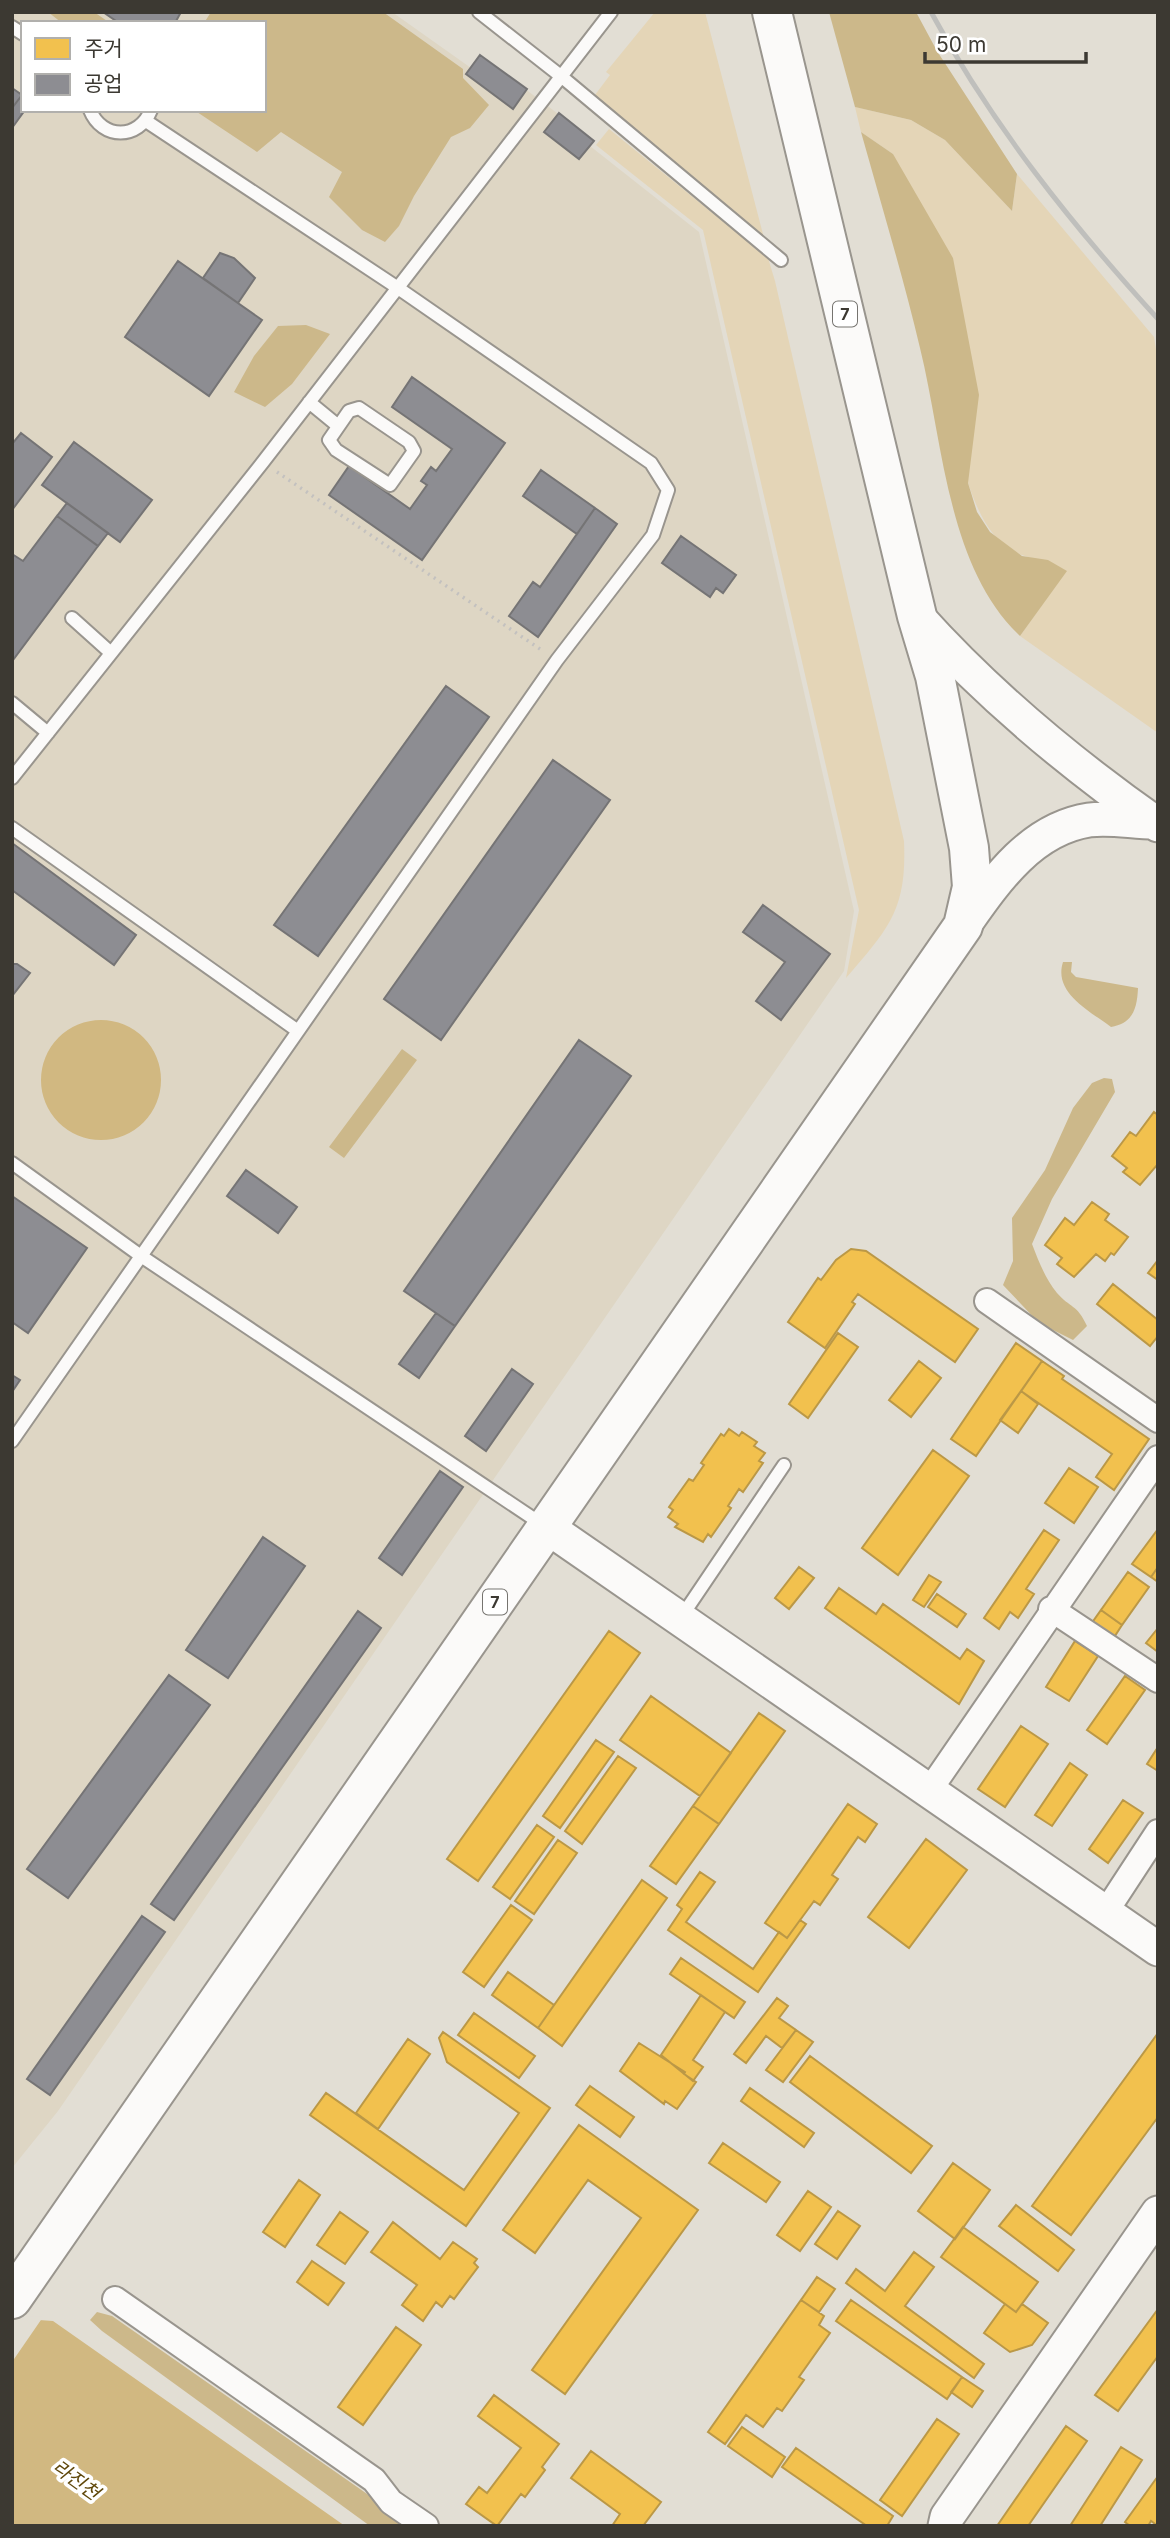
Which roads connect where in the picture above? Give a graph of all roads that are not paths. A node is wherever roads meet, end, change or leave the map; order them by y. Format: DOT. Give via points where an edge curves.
graph roads {
  1 [pos="479,12"];
  2 [pos="611,12"];
  3 [pos="772,12"];
  4 [pos="562,77"];
  5 [pos="91,112"];
  6 [pos="149,116"];
  7 [pos="780,260"];
  8 [pos="398,288"];
  9 [pos="309,402"];
  10 [pos="337,425"];
  11 [pos="917,616"];
  12 [pos="72,618"];
  13 [pos="111,653"];
  14 [pos="12,703"];
  15 [pos="48,733"];
  16 [pos="12,778"];
  17 [pos="1156,823"];
  18 [pos="12,828"];
  19 [pos="963,926"];
  20 [pos="298,1031"];
  21 [pos="12,1163"];
  22 [pos="141,1256"];
  23 [pos="987,1301"];
  24 [pos="1158,1420"];
  25 [pos="12,1441"];
  26 [pos="1158,1458"];
  27 [pos="784,1465"];
  28 [pos="547,1527"];
  29 [pos="1051,1609"];
  30 [pos="680,1619"];
  31 [pos="1158,1680"];
  32 [pos="929,1791"];
  33 [pos="1158,1832"];
  34 [pos="1105,1913"];
  35 [pos="1158,1950"];
  36 [pos="1158,2213"];
  37 [pos="20,2288"];
  38 [pos="115,2299"];
  39 [pos="426,2526"];
  40 [pos="946,2526"];
  1 -- 4 [label="lane"];
  2 -- 4 [label="lane"];
  3 -- 11 [label="highway, 7"];
  4 -- 7 [label="lane"];
  4 -- 8 [label="lane"];
  5 -- 6 [label="lane" via="94,121 110,132 130,132"];
  6 -- 8 [label="lane"];
  8 -- 9 [label="lane"];
  8 -- 20 [label="lane" via="651,463 668,490 653,535 557,660"];
  9 -- 10 [label="lane"];
  9 -- 13 [label="lane"];
  10 -- 10 [label="lane" via="349,411 359,408 409,442 414,451 390,485 336,450 329,440"];
  11 -- 17 [label="street" via="958,661 1042,736"];
  11 -- 19 [label="highway, 7" via="935,676 969,848 971,887"];
  12 -- 13 [label="lane"];
  13 -- 15 [label="lane"];
  14 -- 15 [label="lane"];
  15 -- 16 [label="lane"];
  17 -- 19 [label="street" via="1090,820 1040,840 1014,860"];
  18 -- 20 [label="lane"];
  19 -- 28 [label="highway, 7"];
  20 -- 22 [label="lane"];
  21 -- 22 [label="lane"];
  22 -- 25 [label="lane"];
  22 -- 28 [label="lane"];
  23 -- 24 [label="street"];
  26 -- 29 [label="street"];
  27 -- 30 [label="lane"];
  28 -- 30 [label="street"];
  28 -- 37 [label="highway, 7"];
  29 -- 31 [label="street"];
  29 -- 32 [label="street"];
  30 -- 32 [label="street"];
  32 -- 34 [label="street"];
  33 -- 34 [label="street"];
  34 -- 35 [label="street"];
  36 -- 40 [label="street" via="947,2517"];
  38 -- 39 [label="street" via="373,2480 391,2502"];
}
